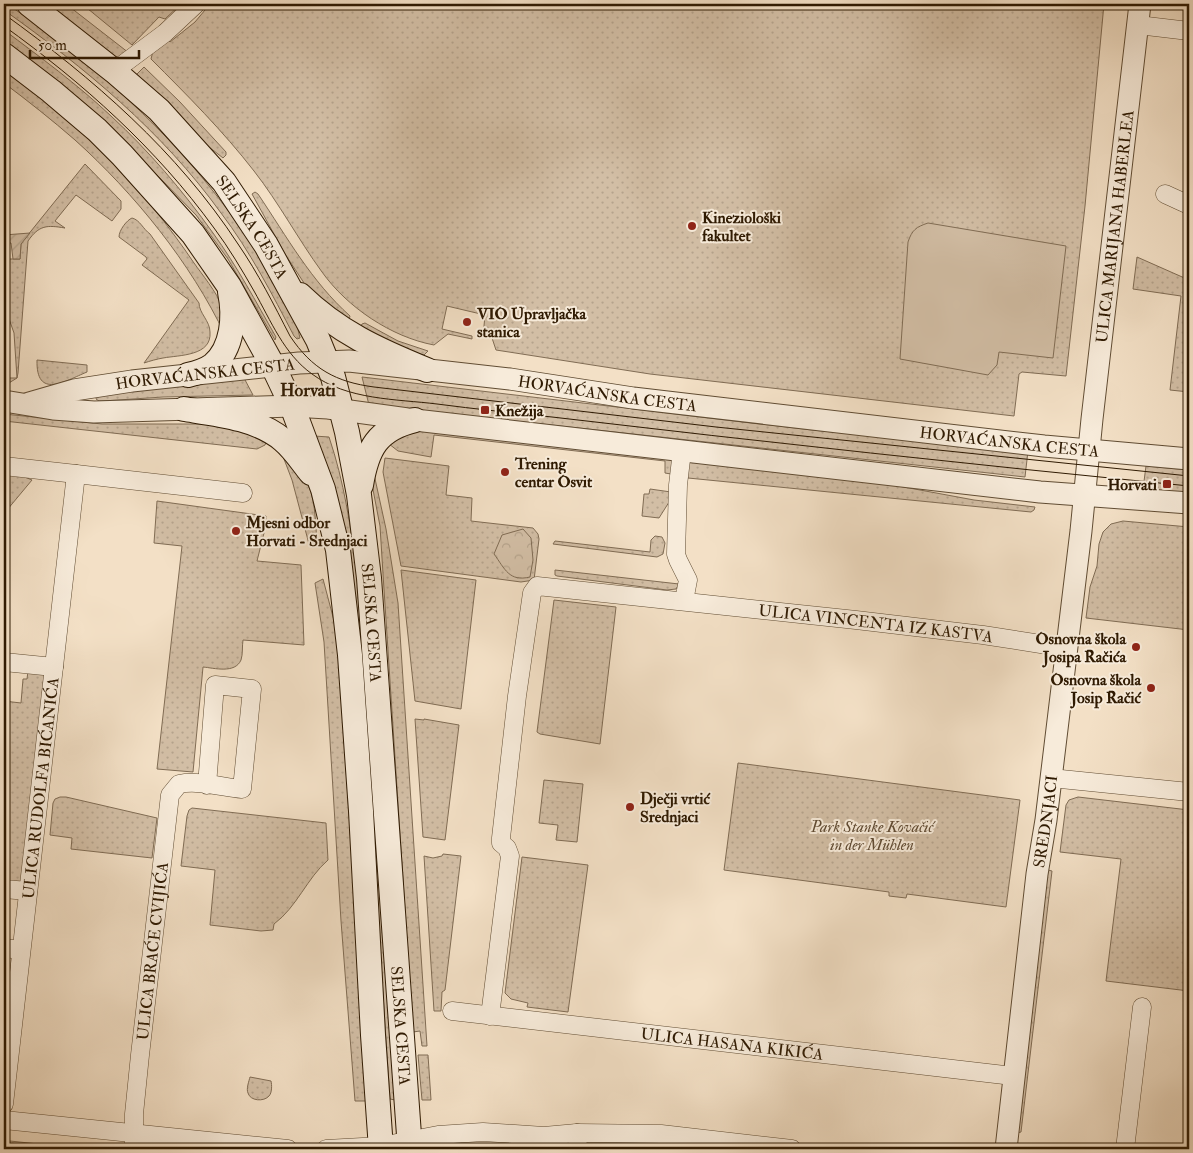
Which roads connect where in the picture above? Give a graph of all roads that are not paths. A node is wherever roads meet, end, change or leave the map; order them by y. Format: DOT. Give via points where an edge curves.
graph roads {
  1 [pos="29,4"];
  2 [pos="196,4"];
  3 [pos="1140,4"];
  4 [pos="1138,25"];
  5 [pos="1189,30"];
  6 [pos="4,55"];
  7 [pos="114,71"];
  8 [pos="1165,194"];
  9 [pos="1189,204"];
  10 [pos="286,281"];
  11 [pos="229,286"];
  12 [pos="328,362"];
  13 [pos="273,366"];
  14 [pos="427,370"];
  15 [pos="188,375"];
  16 [pos="4,401"];
  17 [pos="26,404"];
  18 [pos="292,406"];
  19 [pos="184,409"];
  20 [pos="342,410"];
  21 [pos="415,420"];
  22 [pos="682,450"];
  23 [pos="1089,450"];
  24 [pos="1189,459"];
  25 [pos="4,466"];
  26 [pos="76,474"];
  27 [pos="323,489"];
  28 [pos="243,493"];
  29 [pos="359,494"];
  30 [pos="1085,495"];
  31 [pos="1189,503"];
  32 [pos="684,602"];
  33 [pos="1066,648"];
  34 [pos="4,662"];
  35 [pos="54,666"];
  36 [pos="1051,778"];
  37 [pos="207,785"];
  38 [pos="1189,792"];
  39 [pos="4,888"];
  40 [pos="28,891"];
  41 [pos="12,949"];
  42 [pos="1142,1007"];
  43 [pos="452,1011"];
  44 [pos="490,1016"];
  45 [pos="1013,1076"];
  46 [pos="4,1104"];
  47 [pos="4,1120"];
  48 [pos="134,1141"];
  49 [pos="578,1141"];
  50 [pos="409,1145"];
  51 [pos="721,1145"];
  52 [pos="381,1147"];
  53 [pos="288,1149"];
  54 [pos="326,1149"];
  55 [pos="792,1149"];
  56 [pos="1006,1149"];
  57 [pos="1125,1149"];
  1 -- 7 [label="main road, SELSKA CESTA"];
  2 -- 7 [label="street" via="165,33"];
  3 -- 4 [label="street, ULICA MARIJANA HABERLEA"];
  4 -- 5 [label="street"];
  4 -- 23 [label="street, ULICA MARIJANA HABERLEA"];
  6 -- 11 [label="main road, SELSKA CESTA" via="51,91 122,155 193,234"];
  7 -- 10 [label="main road, SELSKA CESTA" via="159,110 224,182"];
  8 -- 9 [label="street"];
  10 -- 12 [label="main road, SELSKA CESTA"];
  10 -- 14 [label="main road" via="320,314 349,334"];
  11 -- 13 [label="main road, SELSKA CESTA"];
  11 -- 15 [label="main road" via="231,324 225,350 208,369"];
  12 -- 13 [label="street, HORVAĆANSKA CESTA"];
  12 -- 14 [label="street, HORVAĆANSKA CESTA" via="349,361"];
  12 -- 20 [label="main road, SELSKA CESTA"];
  13 -- 15 [label="street, HORVAĆANSKA CESTA"];
  13 -- 18 [label="main road, SELSKA CESTA"];
  14 -- 23 [label="street, HORVAĆANSKA CESTA" via="652,400"];
  15 -- 17 [label="street, HORVAĆANSKA CESTA" via="92,387"];
  16 -- 17 [label="street, HORVAĆANSKA CESTA"];
  17 -- 19 [label="street, HORVAĆANSKA CESTA" via="94,412"];
  18 -- 19 [label="street, HORVAĆANSKA CESTA"];
  18 -- 20 [label="street, HORVAĆANSKA CESTA"];
  18 -- 27 [label="main road, SELSKA CESTA"];
  19 -- 27 [label="main road" via="224,416 266,429 289,446"];
  20 -- 21 [label="street, HORVAĆANSKA CESTA"];
  20 -- 29 [label="main road, SELSKA CESTA"];
  21 -- 22 [label="street, HORVAĆANSKA CESTA"];
  21 -- 29 [label="main road" via="395,426 377,440 366,460"];
  22 -- 30 [label="street, HORVAĆANSKA CESTA"];
  22 -- 32 [label="street" via="676,554 688,580"];
  23 -- 24 [label="street, HORVAĆANSKA CESTA"];
  23 -- 30 [label="street, ULICA MARIJANA HABERLEA"];
  25 -- 26 [label="street"];
  26 -- 28 [label="street"];
  26 -- 35 [label="street, ULICA RUDOLFA BIĆANIĆA"];
  27 -- 52 [label="main road, SELSKA CESTA" via="338,550 350,655"];
  29 -- 50 [label="main road, SELSKA CESTA" via="369,578"];
  30 -- 31 [label="street, HORVAĆANSKA CESTA"];
  30 -- 33 [label="street, SREDNJACI"];
  32 -- 33 [label="street, ULICA VINCENTA IZ KASTVA" via="903,625"];
  32 -- 44 [label="street, ULICA VINCENTA IZ KASTVA" via="543,586 537,586 532,593 501,838 510,856"];
  33 -- 36 [label="street, SREDNJACI"];
  34 -- 35 [label="street"];
  35 -- 40 [label="street, ULICA RUDOLFA BIĆANIĆA"];
  36 -- 38 [label="street"];
  36 -- 45 [label="street, SREDNJACI"];
  37 -- 37 [label="street, ULICA BRAĆE CVIJIĆA" via="215,685 252,688 242,789"];
  37 -- 48 [label="street, ULICA BRAĆE CVIJIĆA" via="179,784 170,795 141,1046"];
  39 -- 40 [label="street"];
  40 -- 41 [label="street, ULICA RUDOLFA BIĆANIĆA"];
  41 -- 46 [label="street, ULICA RUDOLFA BIĆANIĆA"];
  42 -- 57 [label="street"];
  43 -- 44 [label="street, ULICA HASANA KIKIĆA"];
  44 -- 45 [label="street, ULICA HASANA KIKIĆA"];
  45 -- 56 [label="street, SREDNJACI"];
  47 -- 48 [label="street"];
  48 -- 53 [label="street"];
  49 -- 50 [label="street" via="482,1132 438,1135"];
  49 -- 51 [label="street" via="661,1134"];
  50 -- 52 [label="street"];
  51 -- 55 [label="street"];
  52 -- 54 [label="street"];
}
